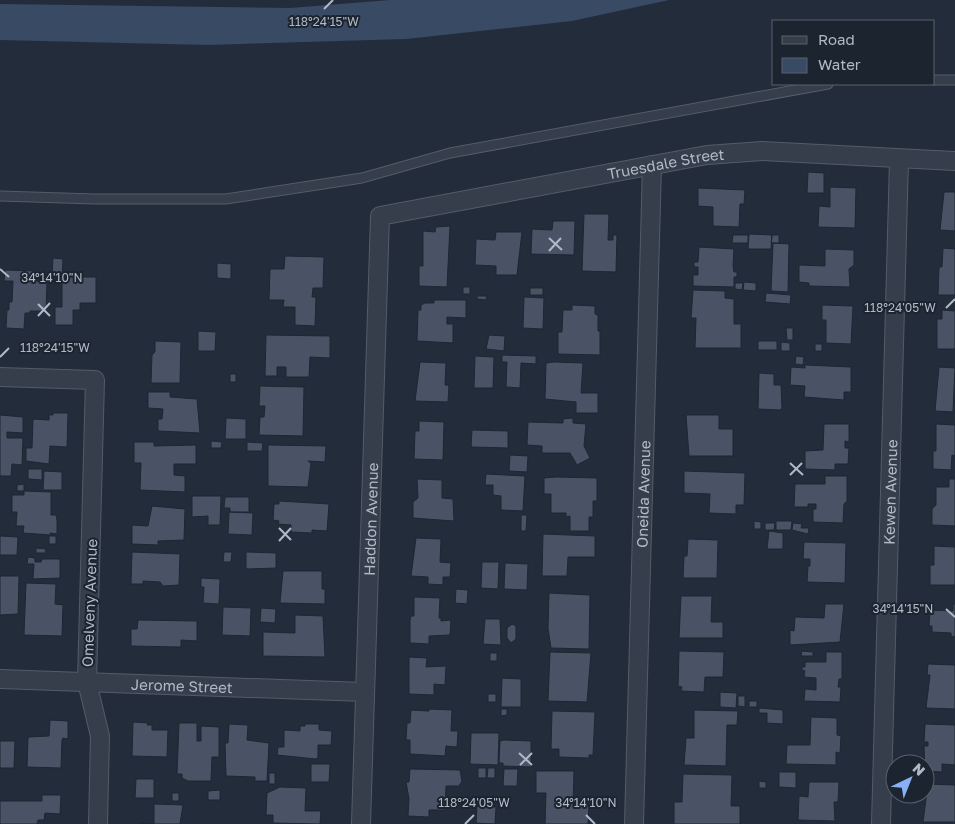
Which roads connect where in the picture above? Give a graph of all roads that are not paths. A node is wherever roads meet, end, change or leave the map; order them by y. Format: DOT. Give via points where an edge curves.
graph roads {
  1 [pos="935,80"];
  2 [pos="955,80"];
  3 [pos="823,85"];
  4 [pos="899,160"];
  5 [pos="955,161"];
  6 [pos="652,165"];
  7 [pos="0,196"];
  8 [pos="380,216"];
  9 [pos="0,376"];
  10 [pos="0,679"];
  11 [pos="86,682"];
  12 [pos="364,692"];
  13 [pos="98,824"];
  14 [pos="361,824"];
  15 [pos="634,824"];
  16 [pos="881,824"];
  1 -- 2 [label="lane"];
  3 -- 7 [label="lane" via="450,153 362,178 226,199"];
  4 -- 5 [label="street, Truesdale Street"];
  4 -- 6 [label="street, Truesdale Street" via="762,152 706,155"];
  4 -- 16 [label="street, Kewen Avenue"];
  6 -- 8 [label="street, Truesdale Street"];
  6 -- 15 [label="street, Oneida Avenue"];
  8 -- 12 [label="street, Haddon Avenue"];
  9 -- 11 [label="street, Omelveny Avenue" via="96,380"];
  10 -- 11 [label="street, Jerome Street"];
  11 -- 12 [label="street, Jerome Street"];
  11 -- 13 [label="street, Omelveny Avenue" via="100,736"];
  12 -- 14 [label="street, Haddon Avenue"];
}
